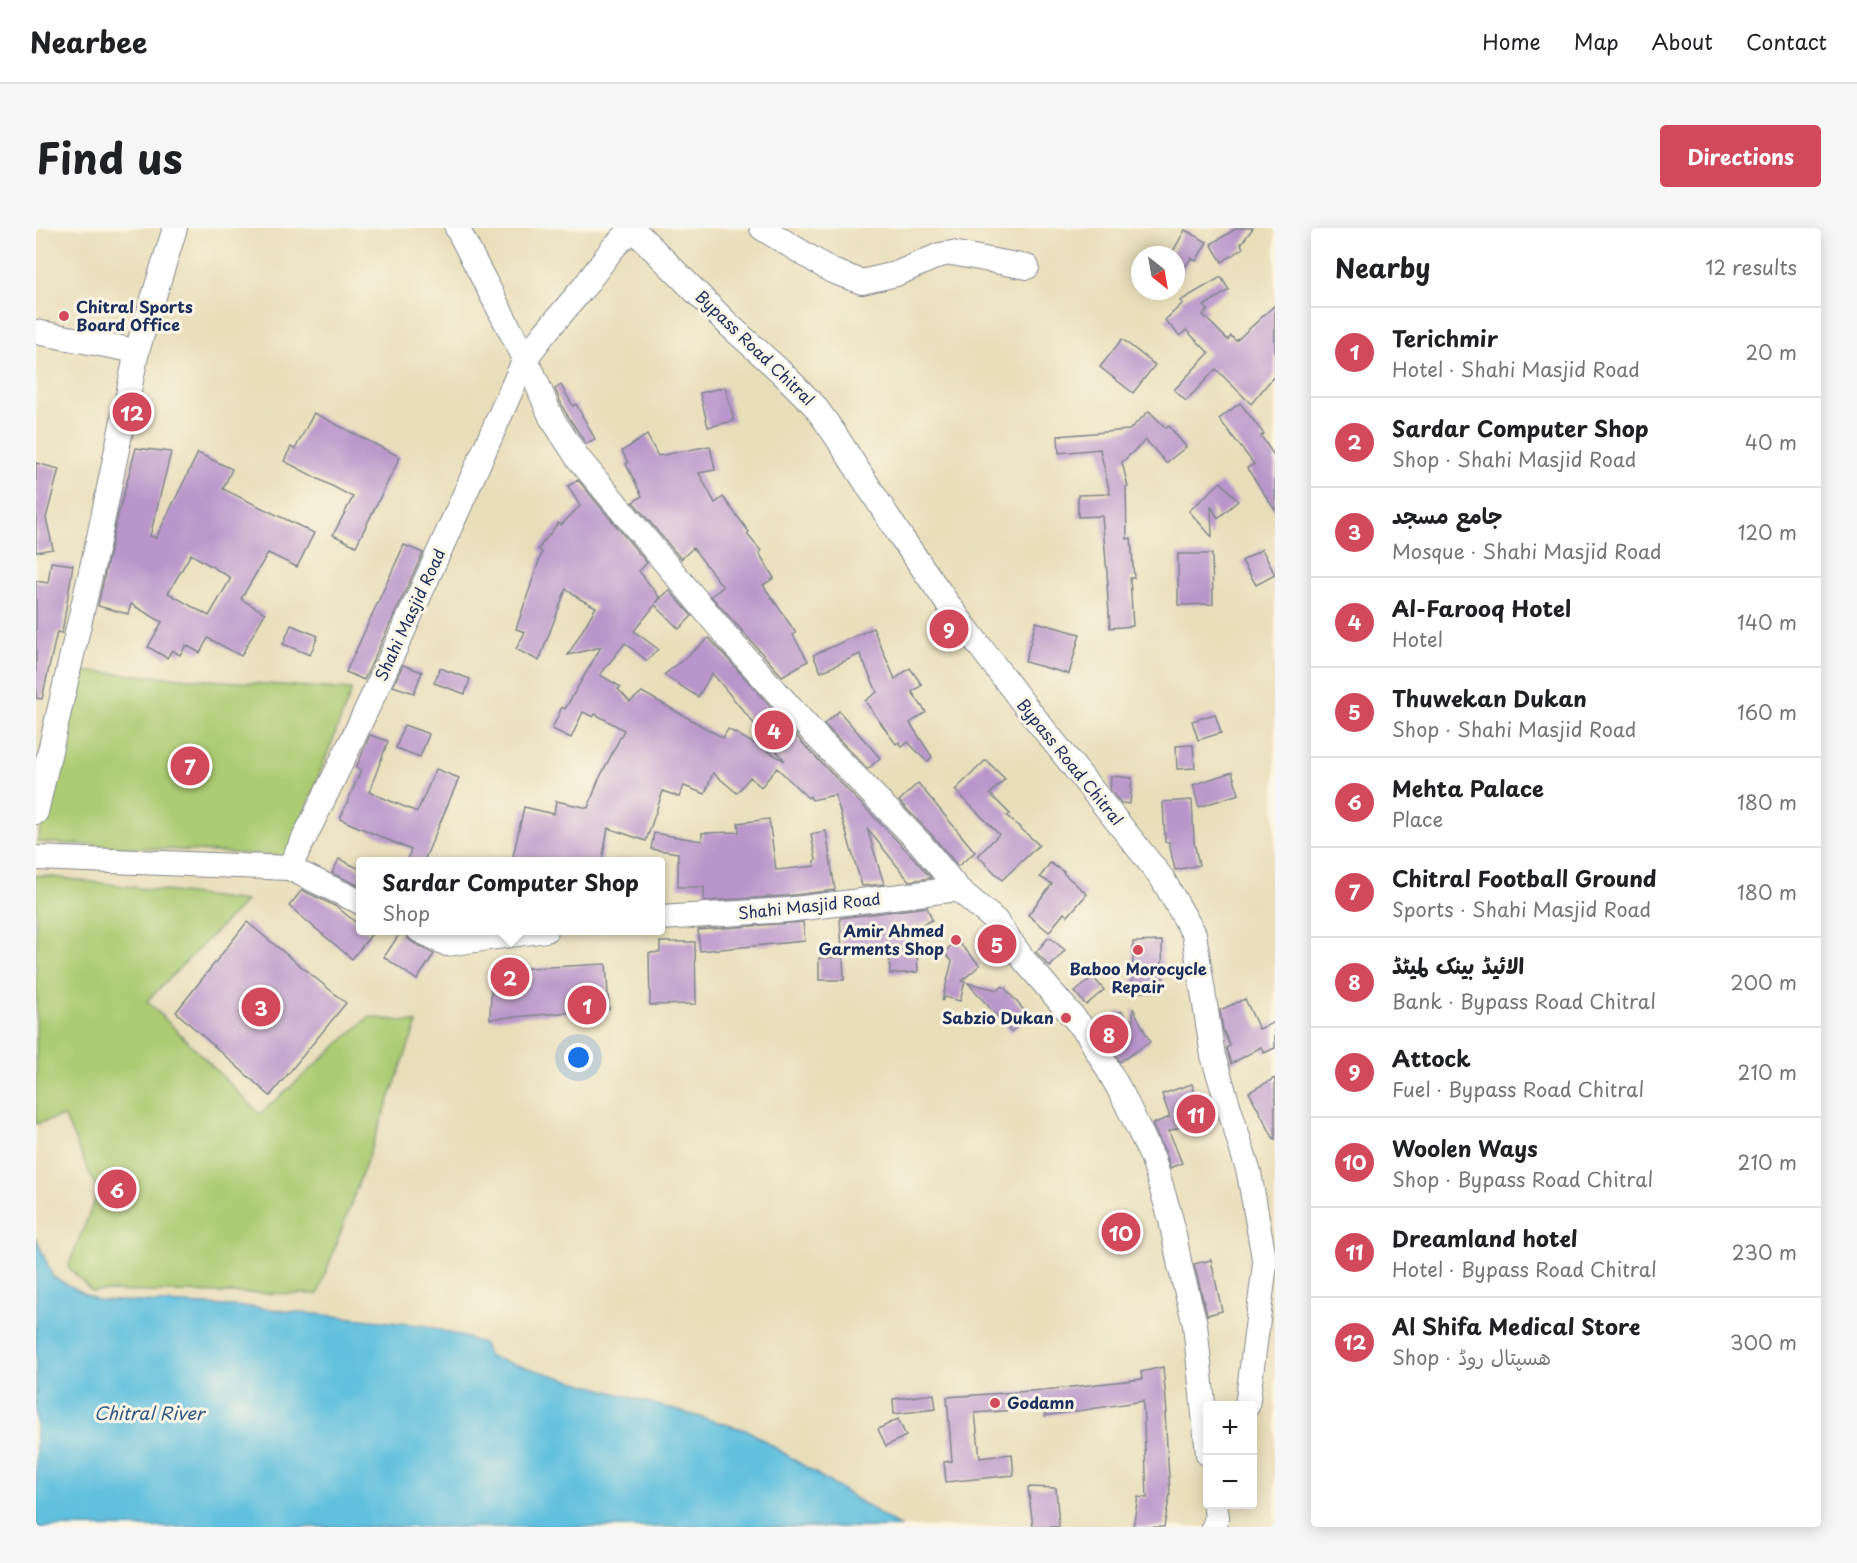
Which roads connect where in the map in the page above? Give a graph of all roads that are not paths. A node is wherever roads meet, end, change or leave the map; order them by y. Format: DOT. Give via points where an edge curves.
graph roads {
  1 [pos="174,228"];
  2 [pos="457,228"];
  3 [pos="633,228"];
  4 [pos="762,228"];
  5 [pos="1027,267"];
  6 [pos="36,332"];
  7 [pos="137,351"];
  8 [pos="525,359"];
  9 [pos="36,812"];
  10 [pos="36,858"];
  11 [pos="289,868"];
  12 [pos="958,890"];
  13 [pos="356,900"];
  14 [pos="665,918"];
  15 [pos="429,935"];
  16 [pos="511,935"];
  17 [pos="1248,1401"];
  18 [pos="1203,1404"];
  1 -- 7 [label="street"];
  2 -- 8 [label="street"];
  3 -- 8 [label="street, Shahi Masjid Road"];
  3 -- 17 [label="street, Bypass Road Chitral" via="814,405 950,607 1162,878 1194,934 1213,1056 1249,1173 1265,1264"];
  4 -- 5 [label="street" via="832,271 862,282 897,274 952,253"];
  6 -- 7 [label="street"];
  7 -- 9 [label="street"];
  8 -- 11 [label="street, Shahi Masjid Road" via="380,680"];
  8 -- 12 [label="street" via="551,417 577,457 734,645 921,844"];
  10 -- 11 [label="street"];
  11 -- 13 [label="street"];
  12 -- 14 [label="street, Shahi Masjid Road" via="788,910"];
  12 -- 18 [label="street" via="996,921 1088,1034 1123,1096 1153,1159 1171,1220 1195,1324"];
  15 -- 16 [label="street" via="447,944"];
}
